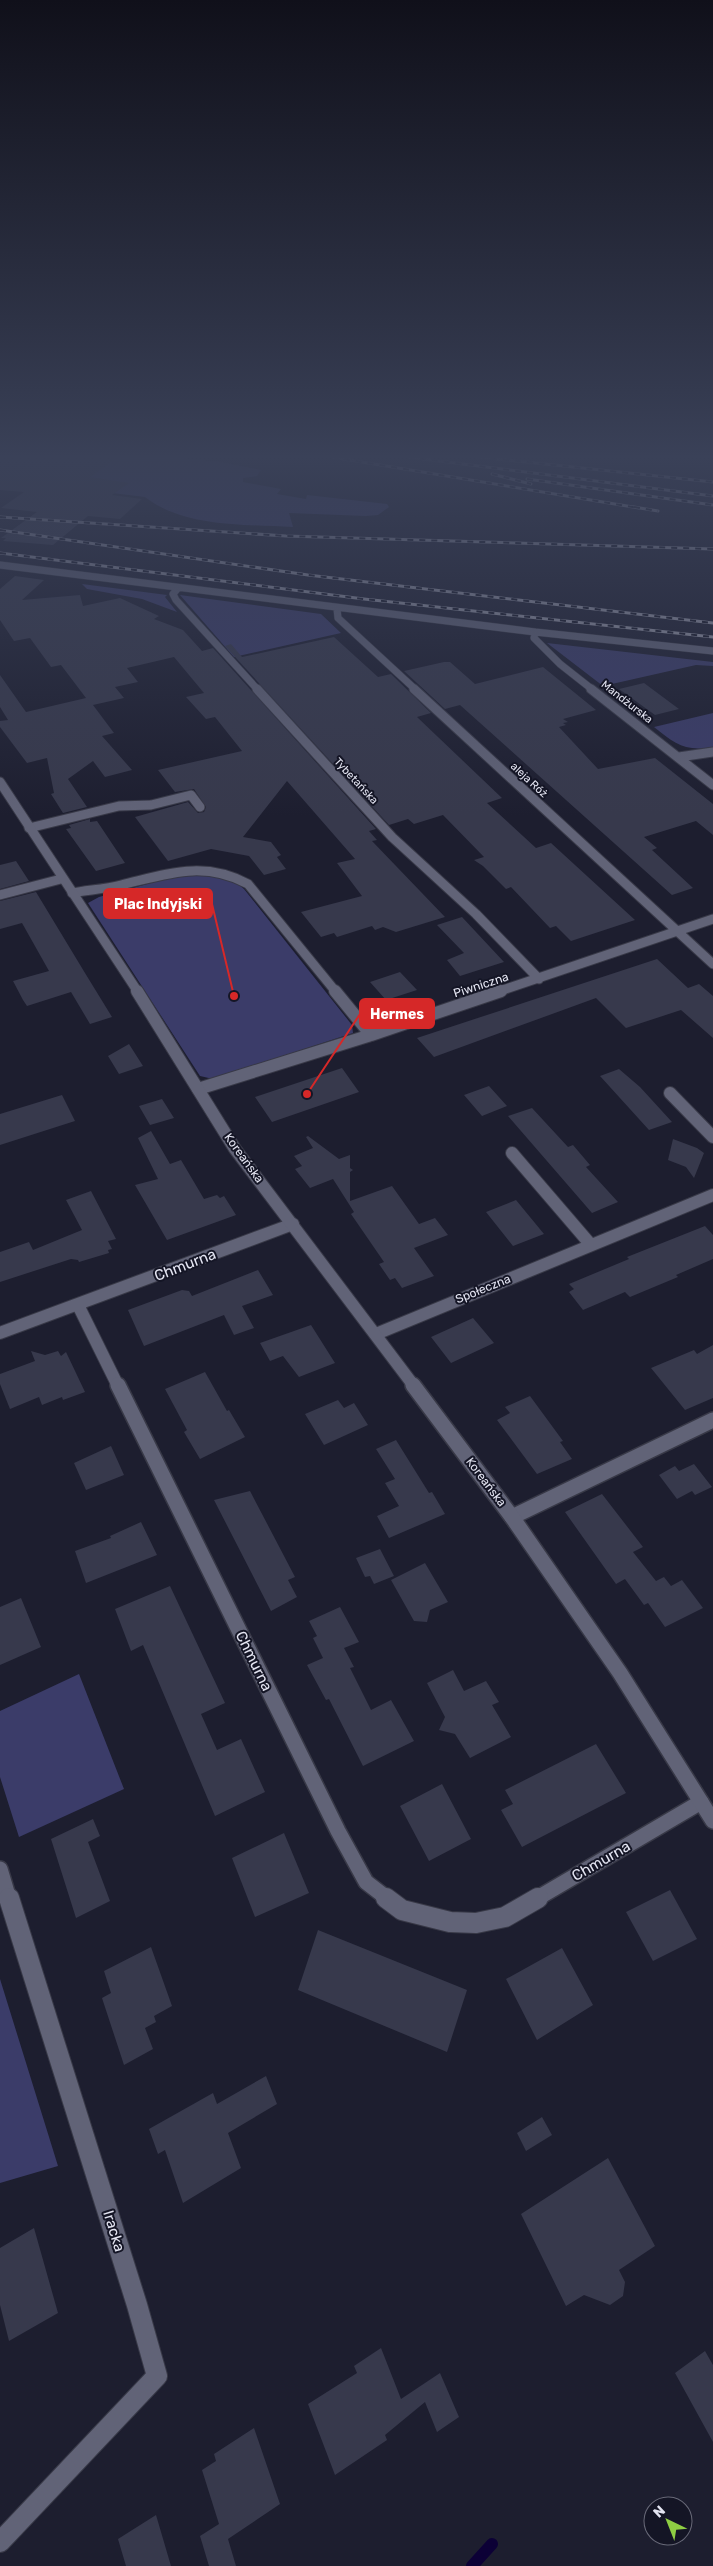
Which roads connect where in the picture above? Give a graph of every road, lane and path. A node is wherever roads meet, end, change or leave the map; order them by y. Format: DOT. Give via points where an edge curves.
graph roads {
  1 [pos="91,577"];
  2 [pos="178,588"];
  3 [pos="337,608"];
  4 [pos="535,632"];
  5 [pos="713,651"];
  6 [pos="713,752"];
  7 [pos="679,757"];
  8 [pos="0,782"];
  9 [pos="713,785"];
  10 [pos="200,807"];
  11 [pos="30,828"];
  12 [pos="61,879"];
  13 [pos="72,893"];
  14 [pos="0,895"];
  15 [pos="713,919"];
  16 [pos="679,932"];
  17 [pos="713,964"];
  18 [pos="539,979"];
  19 [pos="371,1035"];
  20 [pos="198,1089"];
  21 [pos="670,1092"];
  22 [pos="713,1137"];
  23 [pos="512,1153"];
  24 [pos="713,1195"];
  25 [pos="293,1224"];
  26 [pos="591,1245"];
  27 [pos="78,1305"];
  28 [pos="0,1333"];
  29 [pos="376,1334"];
  30 [pos="713,1420"];
  31 [pos="512,1517"];
  32 [pos="701,1802"];
  33 [pos="713,1821"];
  34 [pos="0,1869"];
  35 [pos="0,2542"];
  1 -- 2 [label="street"];
  2 -- 3 [label="street"];
  2 -- 18 [label="street, Tybetańska" via="173,597 293,730 392,837 476,914"];
  3 -- 4 [label="street"];
  3 -- 16 [label="street, aleja Róż" via="338,618"];
  4 -- 5 [label="street"];
  4 -- 7 [label="street, Mandżurska" via="538,644 560,664"];
  6 -- 7 [label="street"];
  7 -- 9 [label="street, Mandżurska"];
  8 -- 11 [label="street, Koreańska"];
  10 -- 11 [label="street" via="190,795 151,805 119,806"];
  11 -- 12 [label="street, Koreańska"];
  12 -- 13 [label="street, Koreańska"];
  12 -- 14 [label="street"];
  13 -- 19 [label="street" via="195,869 235,875 248,884"];
  13 -- 20 [label="street, Koreańska"];
  15 -- 16 [label="street, Piwniczna"];
  16 -- 17 [label="street, aleja Róż"];
  16 -- 18 [label="street, Piwniczna"];
  18 -- 19 [label="street, Piwniczna"];
  19 -- 20 [label="street, Piwniczna"];
  20 -- 25 [label="street, Koreańska" via="235,1149"];
  21 -- 22 [label="street"];
  23 -- 26 [label="street"];
  24 -- 26 [label="street, Społeczna"];
  25 -- 27 [label="street, Chmurna"];
  25 -- 29 [label="street, Koreańska"];
  26 -- 29 [label="street, Społeczna"];
  27 -- 28 [label="street"];
  27 -- 32 [label="street, Chmurna" via="366,1882 402,1910 450,1922 476,1923 506,1917"];
  29 -- 31 [label="street, Koreańska"];
  30 -- 31 [label="street, Koreańska"];
  31 -- 32 [label="street, Koreańska" via="620,1673"];
  32 -- 33 [label="street, Koreańska"];
  34 -- 35 [label="street, Iracka" via="157,2376"];
}
